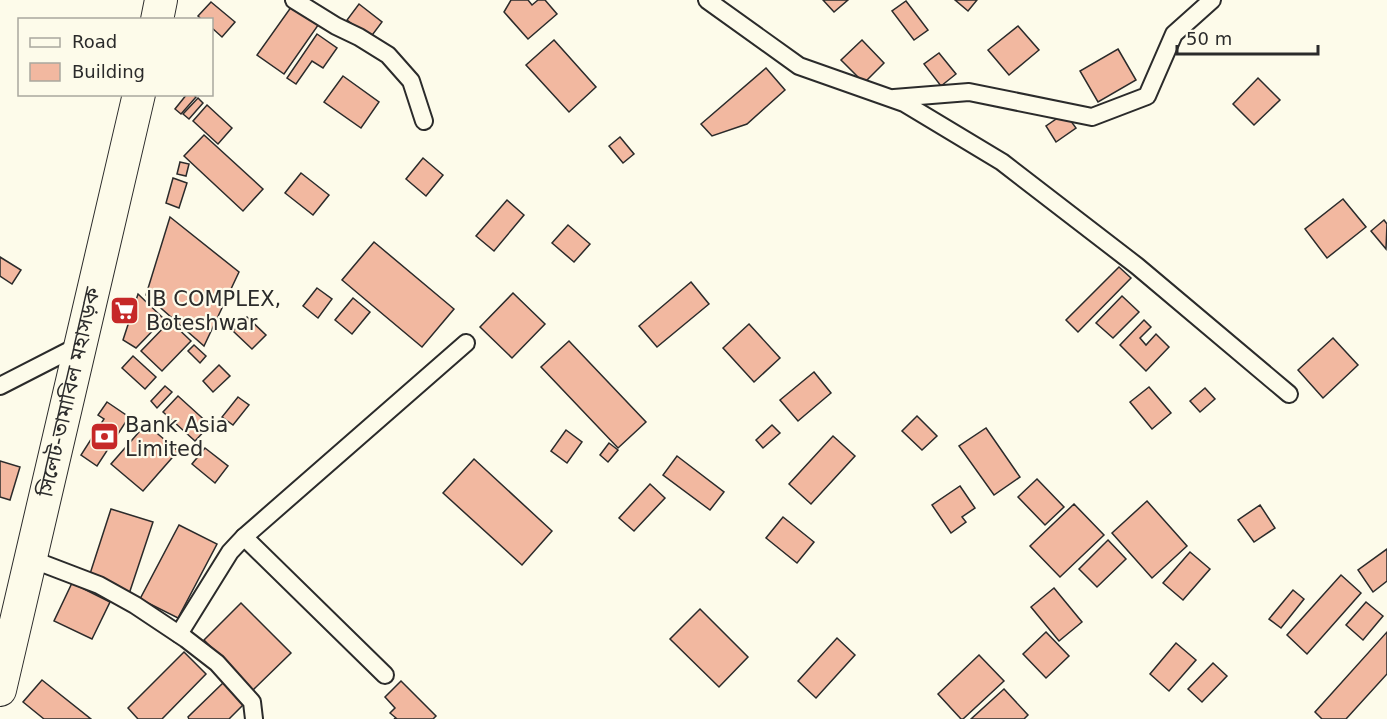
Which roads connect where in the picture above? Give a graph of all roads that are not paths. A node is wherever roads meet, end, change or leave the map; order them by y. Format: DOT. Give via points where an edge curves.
graph roads {
  1 [pos="161,0"];
  2 [pos="294,0"];
  3 [pos="707,0"];
  4 [pos="1212,0"];
  5 [pos="157,18"];
  6 [pos="139,96"];
  7 [pos="890,98"];
  8 [pos="424,121"];
  9 [pos="466,343"];
  10 [pos="80,345"];
  11 [pos="0,386"];
  12 [pos="1290,394"];
  13 [pos="244,537"];
  14 [pos="31,559"];
  15 [pos="179,634"];
  16 [pos="385,675"];
  17 [pos="0,690"];
  18 [pos="254,719"];
  1 -- 5 [label="highway"];
  2 -- 8 [label="street" via="388,55 411,81"];
  3 -- 7 [label="street" via="799,66"];
  4 -- 7 [label="street" via="1174,34 1147,96 1092,117 969,92"];
  6 -- 10 [label="highway, সিলেট-তামাবিল মহাসড়ক"];
  7 -- 12 [label="street" via="1002,162 1137,266"];
  9 -- 13 [label="street"];
  10 -- 11 [label="street"];
  10 -- 14 [label="highway, সিলেট-তামাবিল মহাসড়ক"];
  13 -- 15 [label="street" via="230,552"];
  13 -- 16 [label="street"];
  14 -- 15 [label="street" via="99,585"];
  14 -- 17 [label="highway, সিলেট-তামাবিল মহাসড়ক"];
  15 -- 18 [label="street" via="217,663 252,702"];
}
